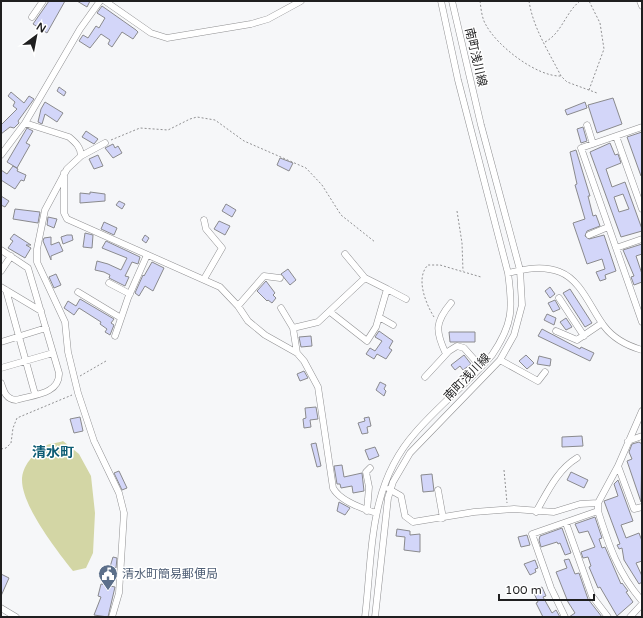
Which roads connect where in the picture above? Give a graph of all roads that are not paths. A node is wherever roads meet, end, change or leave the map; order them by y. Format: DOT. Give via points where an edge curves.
graph roads {
  1 [pos="43,1"];
  2 [pos="101,1"];
  3 [pos="301,1"];
  4 [pos="441,1"];
  5 [pos="452,1"];
  6 [pos="640,1"];
  7 [pos="642,6"];
  8 [pos="32,17"];
  9 [pos="25,123"];
  10 [pos="587,125"];
  11 [pos="642,127"];
  12 [pos="616,136"];
  13 [pos="105,142"];
  14 [pos="593,144"];
  15 [pos="1,155"];
  16 [pos="81,156"];
  17 [pos="64,173"];
  18 [pos="642,209"];
  19 [pos="204,220"];
  20 [pos="608,227"];
  21 [pos="589,235"];
  22 [pos="642,239"];
  23 [pos="616,248"];
  24 [pos="1,250"];
  25 [pos="345,254"];
  26 [pos="147,255"];
  27 [pos="11,256"];
  28 [pos="520,270"];
  29 [pos="1,271"];
  30 [pos="508,273"];
  31 [pos="280,278"];
  32 [pos="365,278"];
  33 [pos="204,279"];
  34 [pos="109,283"];
  35 [pos="4,288"];
  36 [pos="387,289"];
  37 [pos="78,292"];
  38 [pos="130,294"];
  39 [pos="559,298"];
  40 [pos="406,299"];
  41 [pos="451,303"];
  42 [pos="238,306"];
  43 [pos="281,308"];
  44 [pos="41,312"];
  45 [pos="330,312"];
  46 [pos="379,317"];
  47 [pos="121,318"];
  48 [pos="642,322"];
  49 [pos="602,323"];
  50 [pos="392,325"];
  51 [pos="46,328"];
  52 [pos="293,328"];
  53 [pos="556,331"];
  54 [pos="19,336"];
  55 [pos="115,336"];
  56 [pos="584,336"];
  57 [pos="1,342"];
  58 [pos="642,350"];
  59 [pos="53,352"];
  60 [pos="297,353"];
  61 [pos="446,354"];
  62 [pos="500,360"];
  63 [pos="26,361"];
  64 [pos="481,367"];
  65 [pos="1,368"];
  66 [pos="545,372"];
  67 [pos="425,377"];
  68 [pos="1,384"];
  69 [pos="35,394"];
  70 [pos="642,412"];
  71 [pos="642,436"];
  72 [pos="628,441"];
  73 [pos="577,458"];
  74 [pos="618,466"];
  75 [pos="370,468"];
  76 [pos="383,486"];
  77 [pos="391,489"];
  78 [pos="438,490"];
  79 [pos="598,503"];
  80 [pos="642,507"];
  81 [pos="367,510"];
  82 [pos="598,511"];
  83 [pos="536,512"];
  84 [pos="376,513"];
  85 [pos="443,518"];
  86 [pos="566,523"];
  87 [pos="642,603"];
  88 [pos="1,608"];
  89 [pos="16,617"];
  90 [pos="112,617"];
  91 [pos="365,617"];
  92 [pos="375,617"];
  93 [pos="565,617"];
  94 [pos="608,617"];
  95 [pos="630,617"];
  1 -- 8 [label="street"];
  2 -- 3 [label="street" via="151,33 167,38 251,24 268,19"];
  2 -- 9 [label="street" via="80,29"];
  4 -- 30 [label="street, 南町浅川線" via="458,80"];
  5 -- 28 [label="street, 南町浅川線" via="481,125"];
  6 -- 7 [label="street"];
  9 -- 15 [label="street"];
  9 -- 16 [label="street" via="69,137 78,146"];
  10 -- 14 [label="street"];
  11 -- 12 [label="street"];
  12 -- 14 [label="street"];
  12 -- 18 [label="street"];
  13 -- 16 [label="street"];
  14 -- 20 [label="street" via="581,148"];
  16 -- 17 [label="street"];
  17 -- 26 [label="street" via="64,213 67,219"];
  17 -- 90 [label="street" via="44,210 37,249 38,262 65,322 68,352 78,393 94,442 119,493 125,518 119,593"];
  19 -- 33 [label="street" via="206,229 222,248"];
  20 -- 21 [label="street"];
  20 -- 23 [label="street"];
  22 -- 23 [label="street"];
  23 -- 48 [label="street"];
  24 -- 27 [label="street"];
  25 -- 32 [label="street"];
  26 -- 33 [label="street"];
  26 -- 38 [label="street"];
  27 -- 29 [label="street"];
  27 -- 44 [label="street" via="28,268"];
  28 -- 30 [label="street"];
  28 -- 49 [label="street" via="533,268 560,272 578,287"];
  28 -- 62 [label="street, 南町浅川線" via="523,292 519,319 514,335"];
  30 -- 64 [label="street, 南町浅川線" via="512,301 511,316 499,344"];
  31 -- 42 [label="street" via="264,276"];
  32 -- 36 [label="street"];
  32 -- 45 [label="street"];
  33 -- 42 [label="street" via="220,287"];
  34 -- 38 [label="street"];
  35 -- 44 [label="street"];
  35 -- 54 [label="street"];
  36 -- 40 [label="street"];
  36 -- 46 [label="street"];
  37 -- 47 [label="street"];
  38 -- 47 [label="street"];
  39 -- 56 [label="street"];
  41 -- 61 [label="street" via="438,322 438,335"];
  42 -- 60 [label="street" via="248,321 264,335"];
  43 -- 52 [label="street"];
  44 -- 51 [label="street"];
  45 -- 46 [label="street" via="366,341 376,327"];
  45 -- 52 [label="street" via="314,324"];
  46 -- 50 [label="street"];
  47 -- 55 [label="street"];
  49 -- 56 [label="street"];
  49 -- 58 [label="street" via="614,336 633,348"];
  51 -- 54 [label="street"];
  51 -- 59 [label="street"];
  52 -- 60 [label="street"];
  53 -- 56 [label="street" via="577,340"];
  54 -- 57 [label="street"];
  54 -- 63 [label="street"];
  59 -- 63 [label="street"];
  59 -- 69 [label="street" via="59,373 58,385"];
  60 -- 81 [label="street" via="304,360 318,388 333,488 336,494"];
  61 -- 64 [label="street" via="460,346"];
  61 -- 67 [label="street"];
  62 -- 66 [label="street" via="538,381"];
  62 -- 77 [label="street, 南町浅川線" via="410,453"];
  63 -- 65 [label="street"];
  63 -- 69 [label="street"];
  64 -- 76 [label="street, 南町浅川線" via="414,434 394,462"];
  68 -- 69 [label="street" via="11,399"];
  70 -- 72 [label="street"];
  71 -- 72 [label="street"];
  72 -- 74 [label="street"];
  73 -- 83 [label="street" via="561,471"];
  74 -- 79 [label="street"];
  74 -- 80 [label="street" via="634,509"];
  75 -- 81 [label="street" via="366,472 369,487"];
  76 -- 77 [label="street"];
  76 -- 84 [label="street, 南町浅川線"];
  77 -- 85 [label="street" via="401,496 406,516 410,521"];
  77 -- 92 [label="street, 南町浅川線"];
  78 -- 85 [label="street"];
  79 -- 82 [label="street"];
  79 -- 83 [label="street" via="580,504 554,512"];
  81 -- 84 [label="street"];
  82 -- 86 [label="street"];
  82 -- 87 [label="street" via="615,561"];
  83 -- 85 [label="street" via="474,512"];
  84 -- 91 [label="street, 南町浅川線"];
  86 -- 93 [label="street" via="532,534 550,588"];
  86 -- 94 [label="street" via="592,596"];
  87 -- 95 [label="street"];
  88 -- 89 [label="street"];
}
